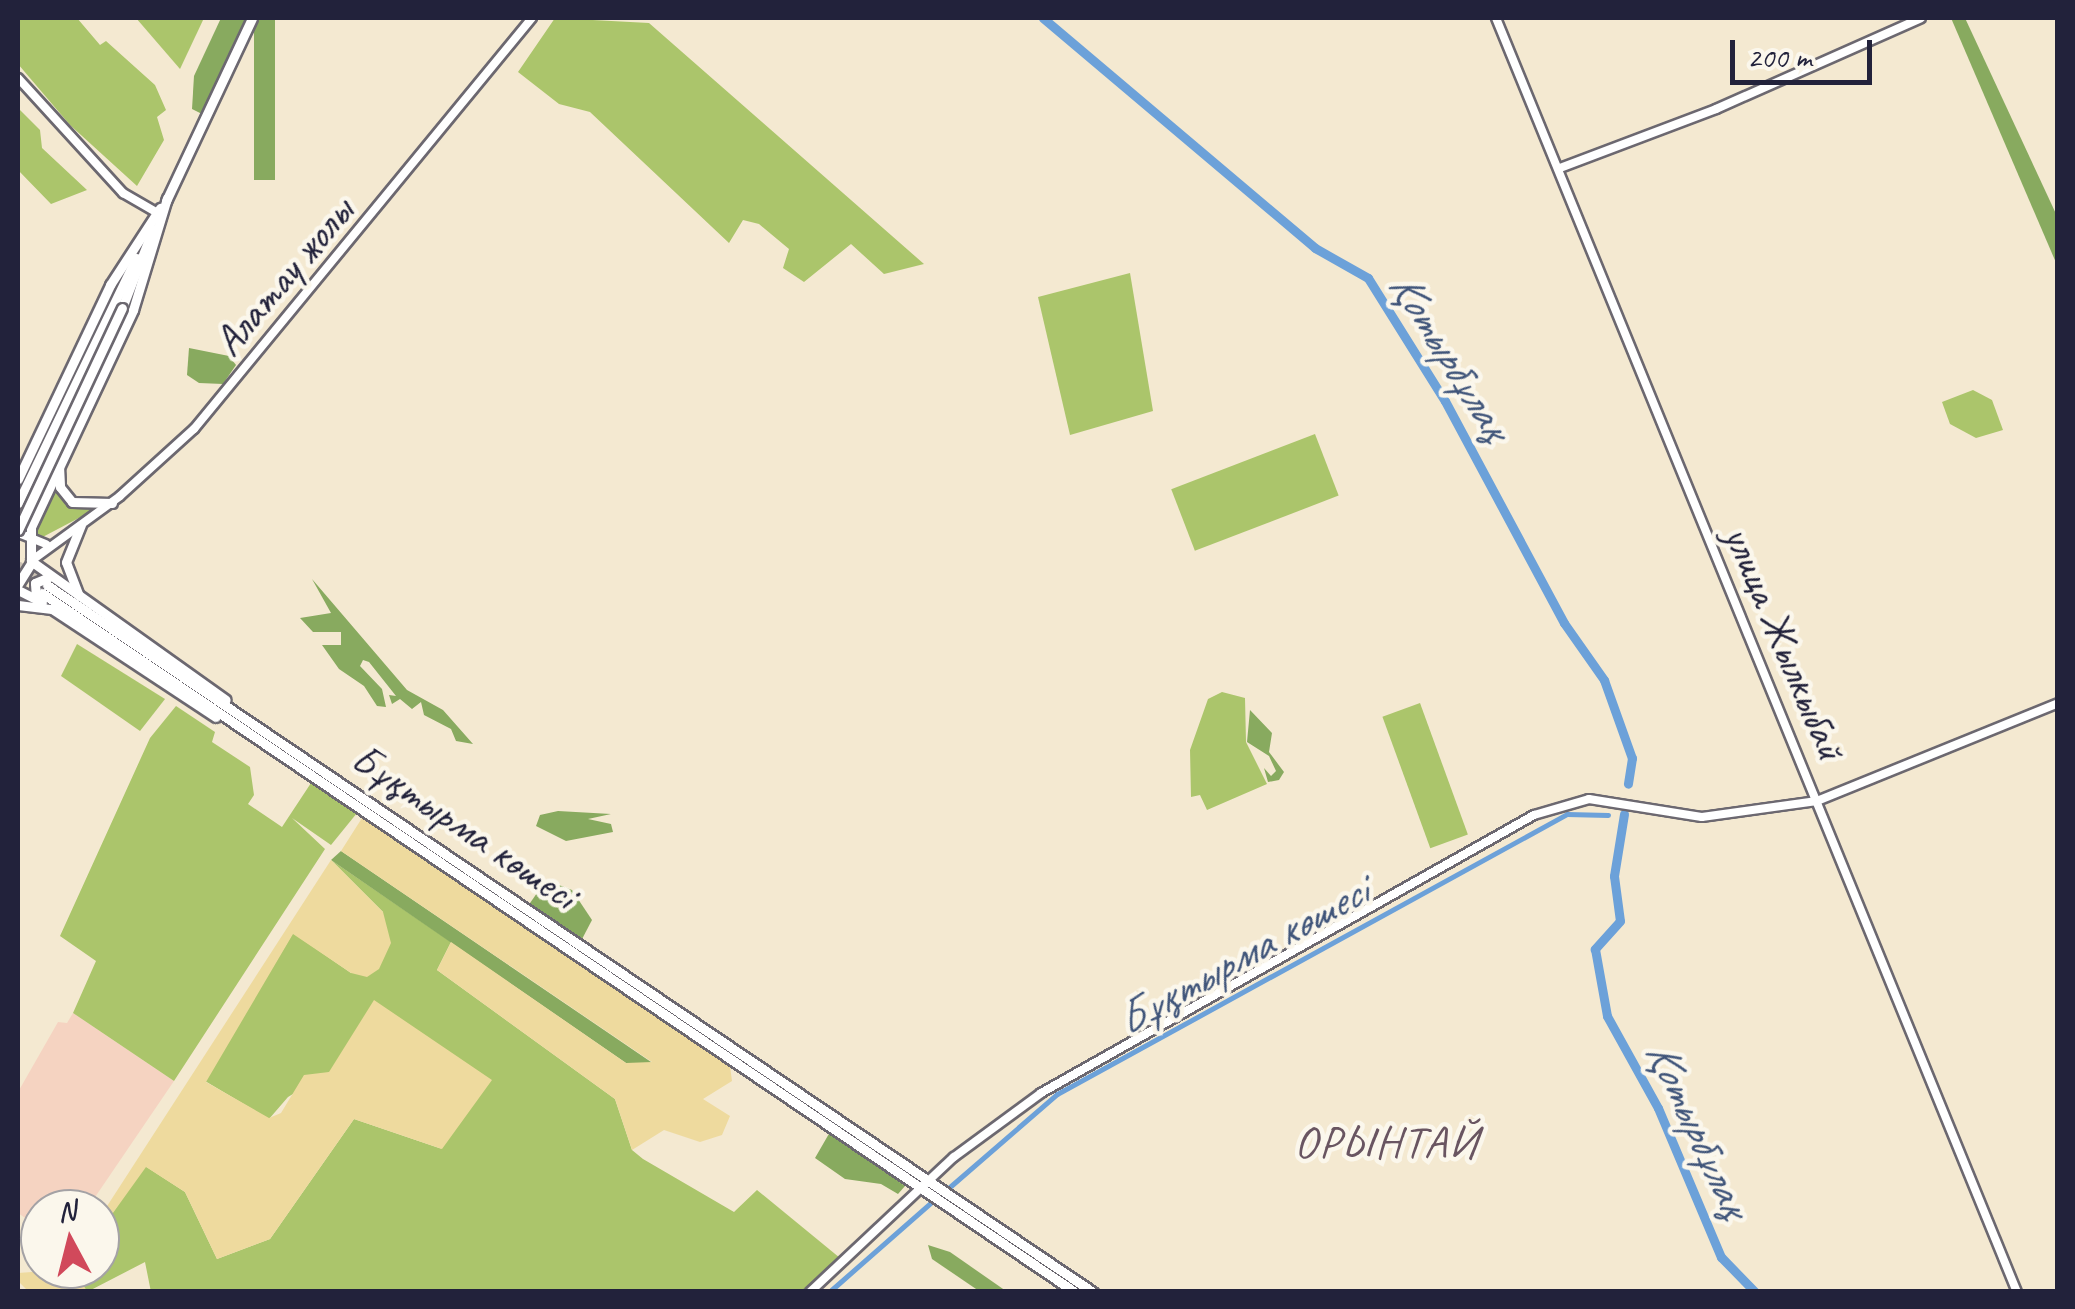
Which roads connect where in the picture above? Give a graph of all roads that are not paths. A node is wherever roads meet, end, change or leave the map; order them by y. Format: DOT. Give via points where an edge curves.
graph roads {
  1 [pos="252,18"];
  2 [pos="532,18"];
  3 [pos="1496,18"];
  4 [pos="1921,18"];
  5 [pos="18,78"];
  6 [pos="1560,168"];
  7 [pos="167,198"];
  8 [pos="156,219"];
  9 [pos="60,458"];
  10 [pos="18,479"];
  11 [pos="46,491"];
  12 [pos="18,503"];
  13 [pos="112,503"];
  14 [pos="18,512"];
  15 [pos="81,525"];
  16 [pos="24,541"];
  17 [pos="50,543"];
  18 [pos="18,587"];
  19 [pos="44,589"];
  20 [pos="84,602"];
  21 [pos="18,604"];
  22 [pos="52,609"];
  23 [pos="2058,704"];
  24 [pos="259,728"];
  25 [pos="248,733"];
  26 [pos="1817,801"];
  27 [pos="396,826"];
  28 [pos="925,1186"];
  29 [pos="810,1292"];
  30 [pos="1074,1292"];
  31 [pos="1093,1292"];
  32 [pos="2018,1292"];
  1 -- 7 [label="main road"];
  2 -- 13 [label="street, Алатау жолы" via="245,372 159,464"];
  3 -- 6 [label="street, улица Жылкыбай"];
  4 -- 6 [label="street" via="1716,109"];
  5 -- 8 [label="street"];
  6 -- 26 [label="street, улица Жылкыбай"];
  7 -- 8 [label="main road"];
  7 -- 9 [label="main road" via="133,310"];
  8 -- 10 [label="main road" via="110,285"];
  8 -- 12 [label="main road"];
  8 -- 16 [label="main road, bridge"];
  9 -- 11 [label="main road"];
  9 -- 13 [label="main road" via="59,482 68,500 89,507"];
  11 -- 14 [label="main road" via="32,510"];
  11 -- 16 [label="main road"];
  13 -- 15 [label="street, Алатау жолы"];
  15 -- 17 [label="street, Алатау жолы"];
  15 -- 20 [label="main road" via="66,562"];
  16 -- 17 [label="street"];
  16 -- 17 [label="street, Алатау жолы"];
  16 -- 18 [label="main road"];
  16 -- 19 [label="main road"];
  18 -- 19 [label="main road"];
  19 -- 20 [label="main road"];
  19 -- 22 [label="main road"];
  19 -- 24 [label="main road, Бұқтырма көшесі"];
  19 -- 25 [label="main road, Бұқтырма көшесі"];
  20 -- 24 [label="main road"];
  21 -- 22 [label="main road"];
  22 -- 25 [label="main road" via="193,705"];
  23 -- 26 [label="street"];
  24 -- 27 [label="main road, Бұқтырма көшесі"];
  25 -- 27 [label="main road, Бұқтырма көшесі"];
  26 -- 28 [label="street" via="1702,817 1589,798 1562,802 1038,1094"];
  26 -- 32 [label="street, улица Жылкыбай"];
  27 -- 28 [label="main road, Бұқтырма көшесі"];
  28 -- 29 [label="street"];
  28 -- 30 [label="main road, Бұқтырма көшесі"];
  28 -- 31 [label="main road, Бұқтырма көшесі" via="940,1188"];
}
